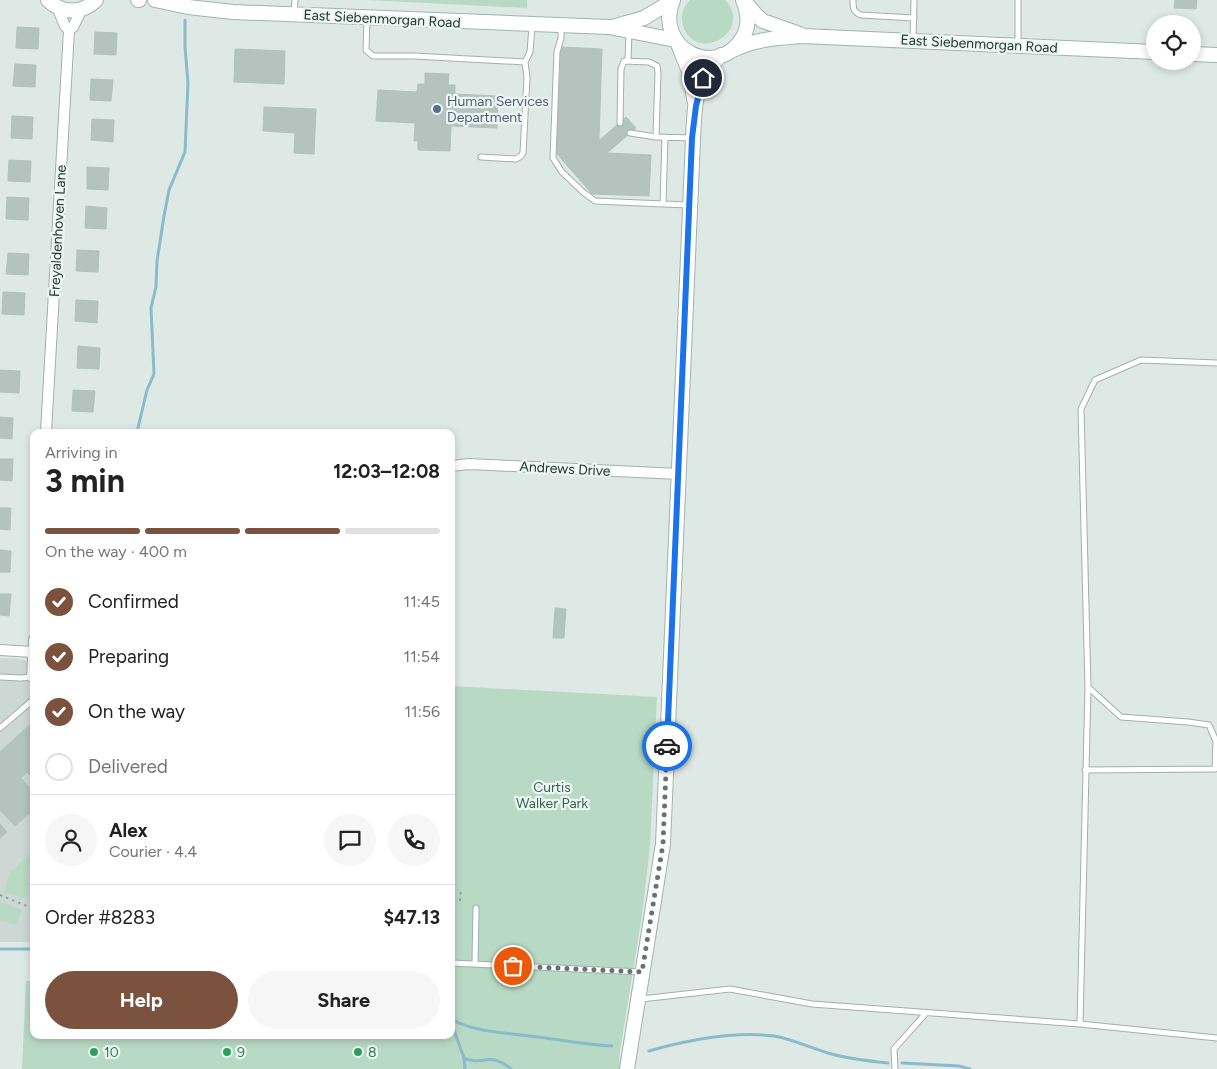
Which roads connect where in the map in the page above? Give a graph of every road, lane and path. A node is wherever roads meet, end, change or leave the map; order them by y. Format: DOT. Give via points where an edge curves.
graph roads {
  1 [pos="155,0"];
  2 [pos="295,0"];
  3 [pos="744,0"];
  4 [pos="853,0"];
  5 [pos="914,0"];
  6 [pos="1018,0"];
  7 [pos="96,1"];
  8 [pos="673,1"];
  9 [pos="52,4"];
  10 [pos="82,9"];
  11 [pos="294,15"];
  12 [pos="367,18"];
  13 [pos="914,18"];
  14 [pos="532,25"];
  15 [pos="561,26"];
  16 [pos="609,27"];
  17 [pos="69,30"];
  18 [pos="629,32"];
  19 [pos="803,36"];
  20 [pos="913,41"];
  21 [pos="677,42"];
  22 [pos="1018,46"];
  23 [pos="1146,52"];
  24 [pos="726,53"];
  25 [pos="1201,54"];
  26 [pos="1217,55"];
  27 [pos="628,61"];
  28 [pos="525,62"];
  29 [pos="696,106"];
  30 [pos="620,122"];
  31 [pos="630,133"];
  32 [pos="656,137"];
  33 [pos="665,137"];
  34 [pos="692,138"];
  35 [pos="481,157"];
  36 [pos="663,204"];
  37 [pos="690,205"];
  38 [pos="1217,363"];
  39 [pos="46,429"];
  40 [pos="455,466"];
  41 [pos="679,474"];
  42 [pos="0,650"];
  43 [pos="30,652"];
  44 [pos="0,677"];
  45 [pos="30,678"];
  46 [pos="1088,687"];
  47 [pos="30,702"];
  48 [pos="0,728"];
  49 [pos="1085,770"];
  50 [pos="461,890"];
  51 [pos="0,895"];
  52 [pos="460,901"];
  53 [pos="30,907"];
  54 [pos="476,908"];
  55 [pos="455,963"];
  56 [pos="474,964"];
  57 [pos="642,972"];
  58 [pos="638,999"];
  59 [pos="926,1013"];
  60 [pos="1080,1024"];
  61 [pos="1217,1038"];
  62 [pos="627,1069"];
  63 [pos="896,1069"];
  1 -- 11 [label="street, East Siebenmorgan Road" via="233,12"];
  2 -- 11 [label="lane"];
  3 -- 19 [label="street, East Siebenmorgan Road" via="763,21"];
  3 -- 24 [label="street" via="748,20 745,32 740,42"];
  4 -- 13 [label="lane" via="855,13 861,15"];
  5 -- 13 [label="lane"];
  6 -- 22 [label="lane"];
  7 -- 10 [label="street"];
  8 -- 16 [label="street, East Siebenmorgan Road" via="644,18"];
  8 -- 21 [label="street" via="669,24"];
  9 -- 10 [label="street" via="69,10"];
  9 -- 17 [label="street"];
  10 -- 17 [label="street, Freyaldenhoven Lane"];
  11 -- 12 [label="street, East Siebenmorgan Road"];
  12 -- 14 [label="street, East Siebenmorgan Road"];
  12 -- 28 [label="lane" via="366,50 373,56"];
  13 -- 20 [label="lane"];
  14 -- 15 [label="street, East Siebenmorgan Road"];
  14 -- 28 [label="lane" via="530,52"];
  15 -- 16 [label="street, East Siebenmorgan Road"];
  15 -- 36 [label="lane" via="553,158 562,172 595,201"];
  16 -- 18 [label="street, East Siebenmorgan Road"];
  17 -- 39 [label="street, Freyaldenhoven Lane"];
  18 -- 21 [label="street, East Siebenmorgan Road"];
  18 -- 27 [label="lane"];
  19 -- 20 [label="street, East Siebenmorgan Road"];
  19 -- 24 [label="street, East Siebenmorgan Road" via="762,39"];
  20 -- 22 [label="street, East Siebenmorgan Road"];
  21 -- 24 [label="street" via="687,52 698,56 710,58"];
  21 -- 29 [label="street" via="689,71"];
  22 -- 23 [label="street, East Siebenmorgan Road"];
  24 -- 29 [label="street" via="703,78"];
  25 -- 26 [label="street"];
  27 -- 30 [label="lane" via="624,61 621,69"];
  27 -- 32 [label="lane" via="649,62 657,66"];
  28 -- 35 [label="lane" via="523,153 516,158"];
  29 -- 34 [label="street"];
  31 -- 32 [label="lane"];
  32 -- 33 [label="lane"];
  33 -- 34 [label="lane"];
  33 -- 36 [label="lane"];
  34 -- 37 [label="street"];
  36 -- 37 [label="lane"];
  37 -- 41 [label="street"];
  38 -- 46 [label="lane" via="1141,360 1094,380 1081,409"];
  40 -- 41 [label="street, Andrews Drive"];
  41 -- 57 [label="street" via="663,844"];
  42 -- 43 [label="street"];
  44 -- 45 [label="lane"];
  46 -- 49 [label="lane"];
  46 -- 49 [label="lane" via="1121,717 1209,725 1216,741 1215,769"];
  47 -- 48 [label="lane"];
  49 -- 60 [label="lane"];
  50 -- 52 [label="path"];
  51 -- 53 [label="path"];
  54 -- 56 [label="lane"];
  55 -- 56 [label="lane"];
  56 -- 57 [label="lane"];
  57 -- 58 [label="street"];
  58 -- 59 [label="lane" via="730,989 812,1004"];
  58 -- 62 [label="street"];
  59 -- 60 [label="lane"];
  59 -- 63 [label="lane" via="894,1049"];
  60 -- 61 [label="lane"];
}
